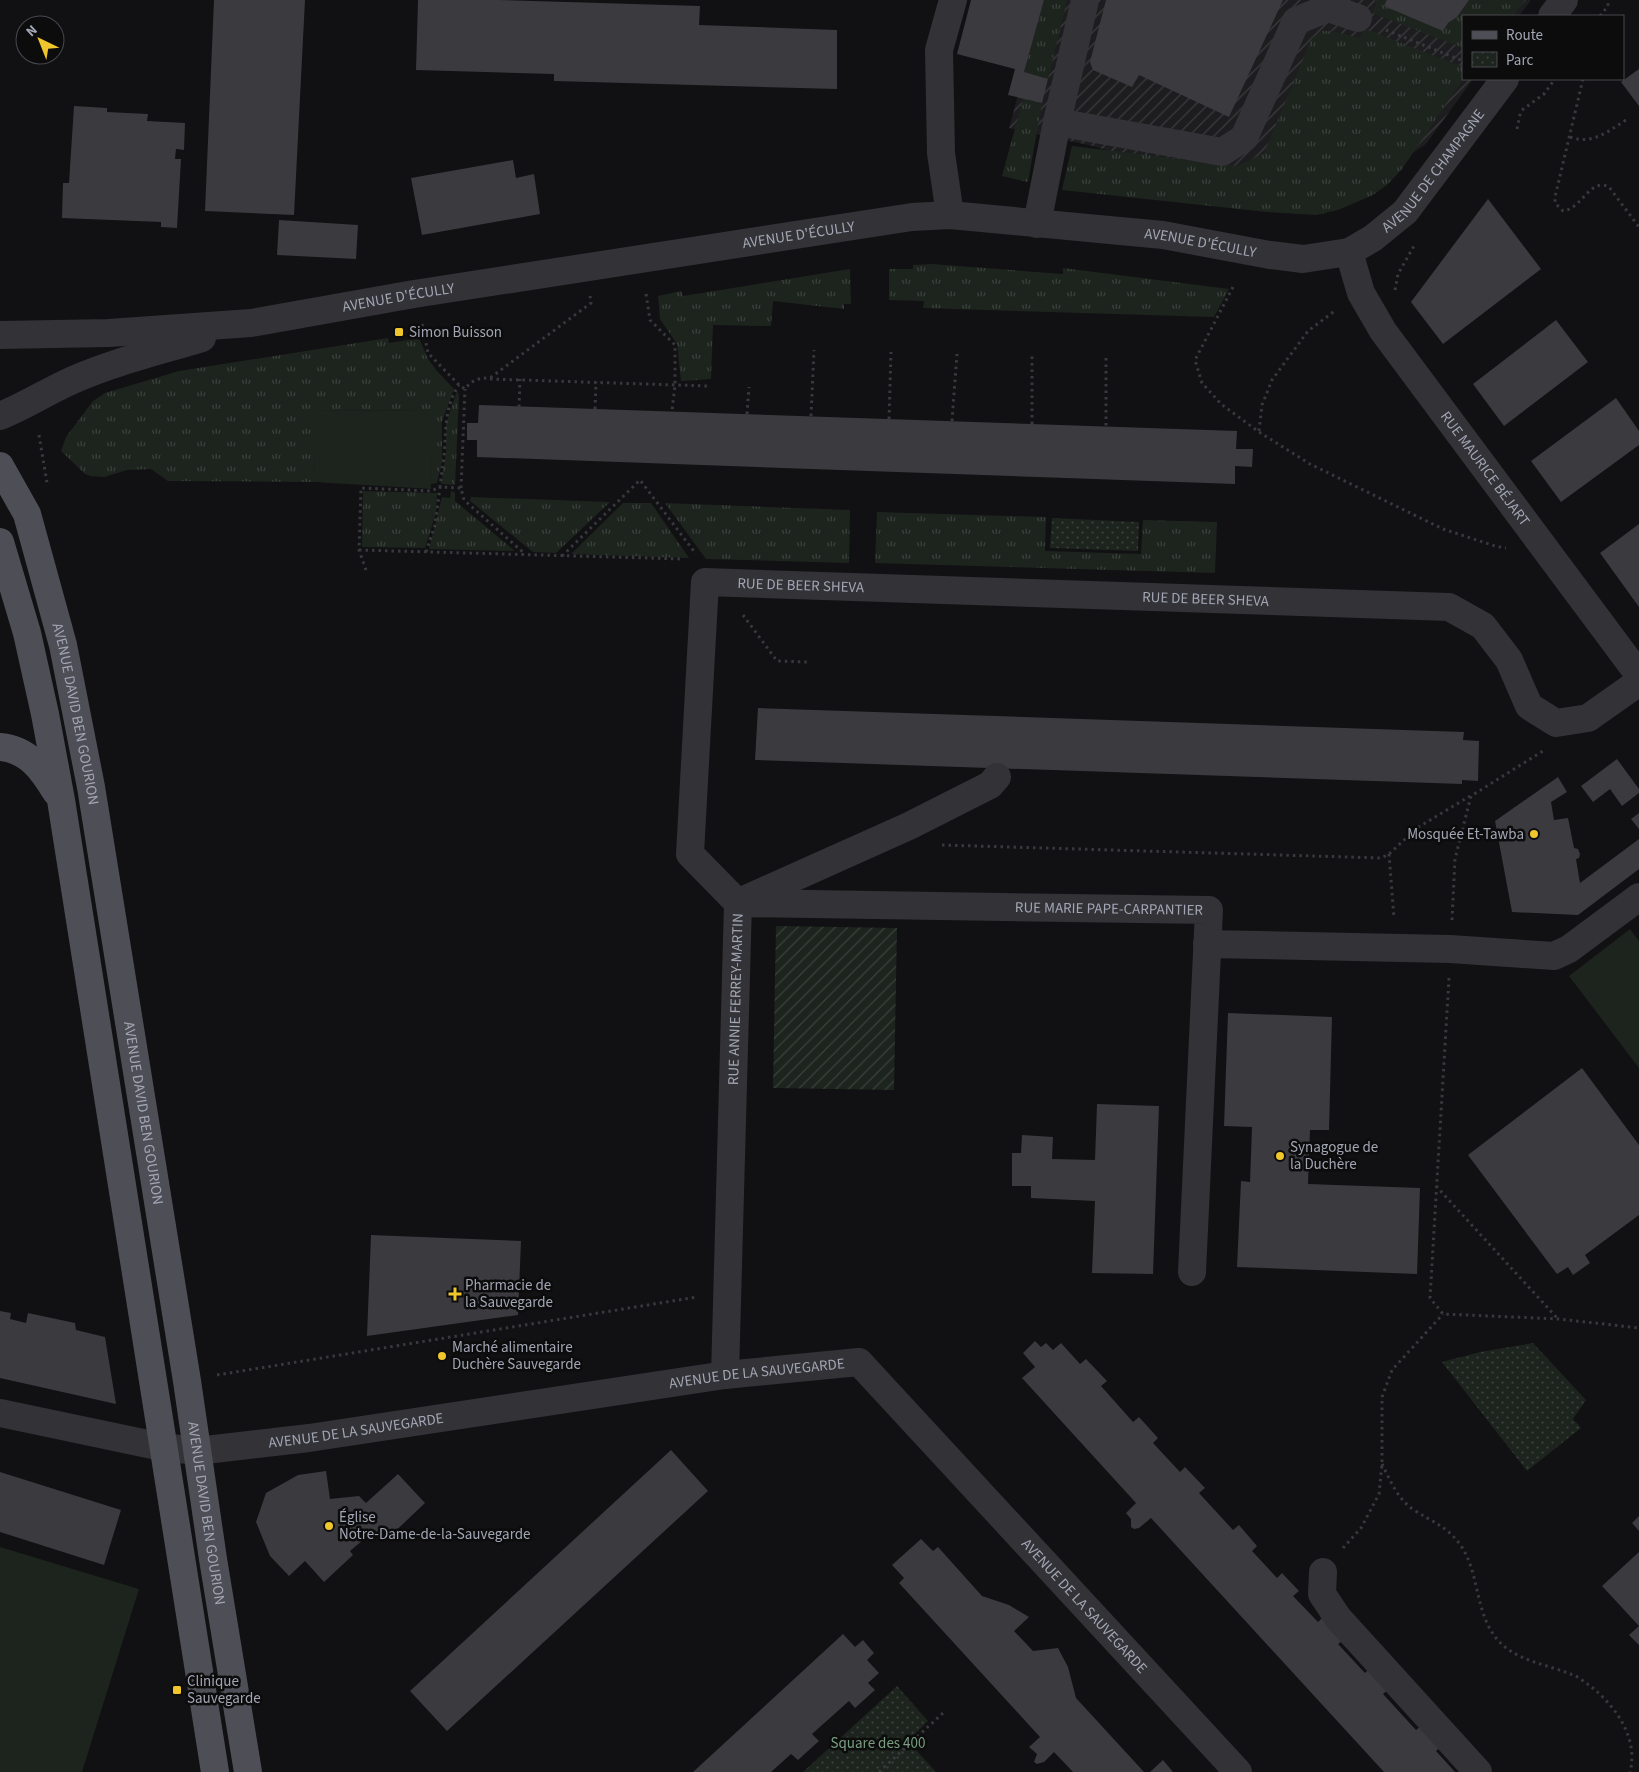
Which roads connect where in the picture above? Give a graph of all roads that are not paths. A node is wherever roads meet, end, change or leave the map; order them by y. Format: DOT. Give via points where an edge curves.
graph roads {
  1 [pos="953,0"];
  2 [pos="1084,0"];
  3 [pos="1564,0"];
  4 [pos="1553,15"];
  5 [pos="1358,18"];
  6 [pos="1504,80"];
  7 [pos="1057,122"];
  8 [pos="950,215"];
  9 [pos="1037,224"];
  10 [pos="1349,252"];
  11 [pos="251,322"];
  12 [pos="0,335"];
  13 [pos="0,416"];
  14 [pos="0,466"];
  15 [pos="0,542"];
  16 [pos="698,570"];
  17 [pos="1639,675"];
  18 [pos="1639,682"];
  19 [pos="0,747"];
  20 [pos="997,777"];
  21 [pos="61,800"];
  22 [pos="1639,897"];
  23 [pos="738,903"];
  24 [pos="1208,944"];
  25 [pos="1192,1272"];
  26 [pos="725,1375"];
  27 [pos="0,1413"];
  28 [pos="162,1447"];
  29 [pos="196,1451"];
  30 [pos="1323,1572"];
  31 [pos="215,1772"];
  32 [pos="248,1772"];
  33 [pos="1238,1772"];
  34 [pos="1478,1772"];
  1 -- 8 [label="street" via="939,50 941,154"];
  2 -- 7 [label="street"];
  3 -- 4 [label="street"];
  5 -- 7 [label="street" via="1328,8 1296,21 1244,138 1222,152"];
  6 -- 10 [label="street, AVENUE DE CHAMPAGNE" via="1405,212 1373,238"];
  7 -- 9 [label="street"];
  8 -- 9 [label="street, AVENUE D'ÉCULLY"];
  8 -- 11 [label="street, AVENUE D'ÉCULLY" via="912,217"];
  9 -- 10 [label="street, AVENUE D'ÉCULLY" via="1163,235 1270,256 1303,259"];
  10 -- 17 [label="street, RUE MAURICE BÉJART" via="1361,293 1383,331"];
  11 -- 12 [label="street, AVENUE D'ÉCULLY" via="109,333"];
  11 -- 13 [label="street, AVENUE D'ÉCULLY" via="114,365 74,380"];
  14 -- 29 [label="main road, AVENUE DAVID BEN GOURION" via="27,514 63,645 91,787 186,1371"];
  15 -- 21 [label="main road, AVENUE DAVID BEN GOURION" via="27,633"];
  16 -- 18 [label="street, RUE DE BEER SHEVA" via="1448,607 1482,626 1509,660 1529,706 1556,723 1588,718"];
  16 -- 23 [label="street, RUE ANNIE FERREY-MARTIN" via="690,854"];
  19 -- 21 [label="main road" via="13,749 40,767"];
  20 -- 23 [label="street" via="990,785 909,826"];
  21 -- 28 [label="main road, AVENUE DAVID BEN GOURION"];
  22 -- 24 [label="street" via="1569,949 1554,956 1450,949"];
  23 -- 24 [label="street, RUE MARIE PAPE-CARPANTIER" via="1209,910"];
  23 -- 26 [label="street, RUE ANNIE FERREY-MARTIN"];
  24 -- 25 [label="street, RUE MARIE PAPE-CARPANTIER"];
  26 -- 29 [label="street, AVENUE DE LA SAUVEGARDE" via="309,1438"];
  26 -- 33 [label="street, AVENUE DE LA SAUVEGARDE" via="858,1362"];
  27 -- 28 [label="street, AVENUE DE LA SAUVEGARDE"];
  28 -- 29 [label="street, AVENUE DE LA SAUVEGARDE"];
  28 -- 31 [label="main road, AVENUE DAVID BEN GOURION"];
  29 -- 32 [label="main road, AVENUE DAVID BEN GOURION"];
  30 -- 34 [label="street" via="1322,1594 1338,1618"];
}
